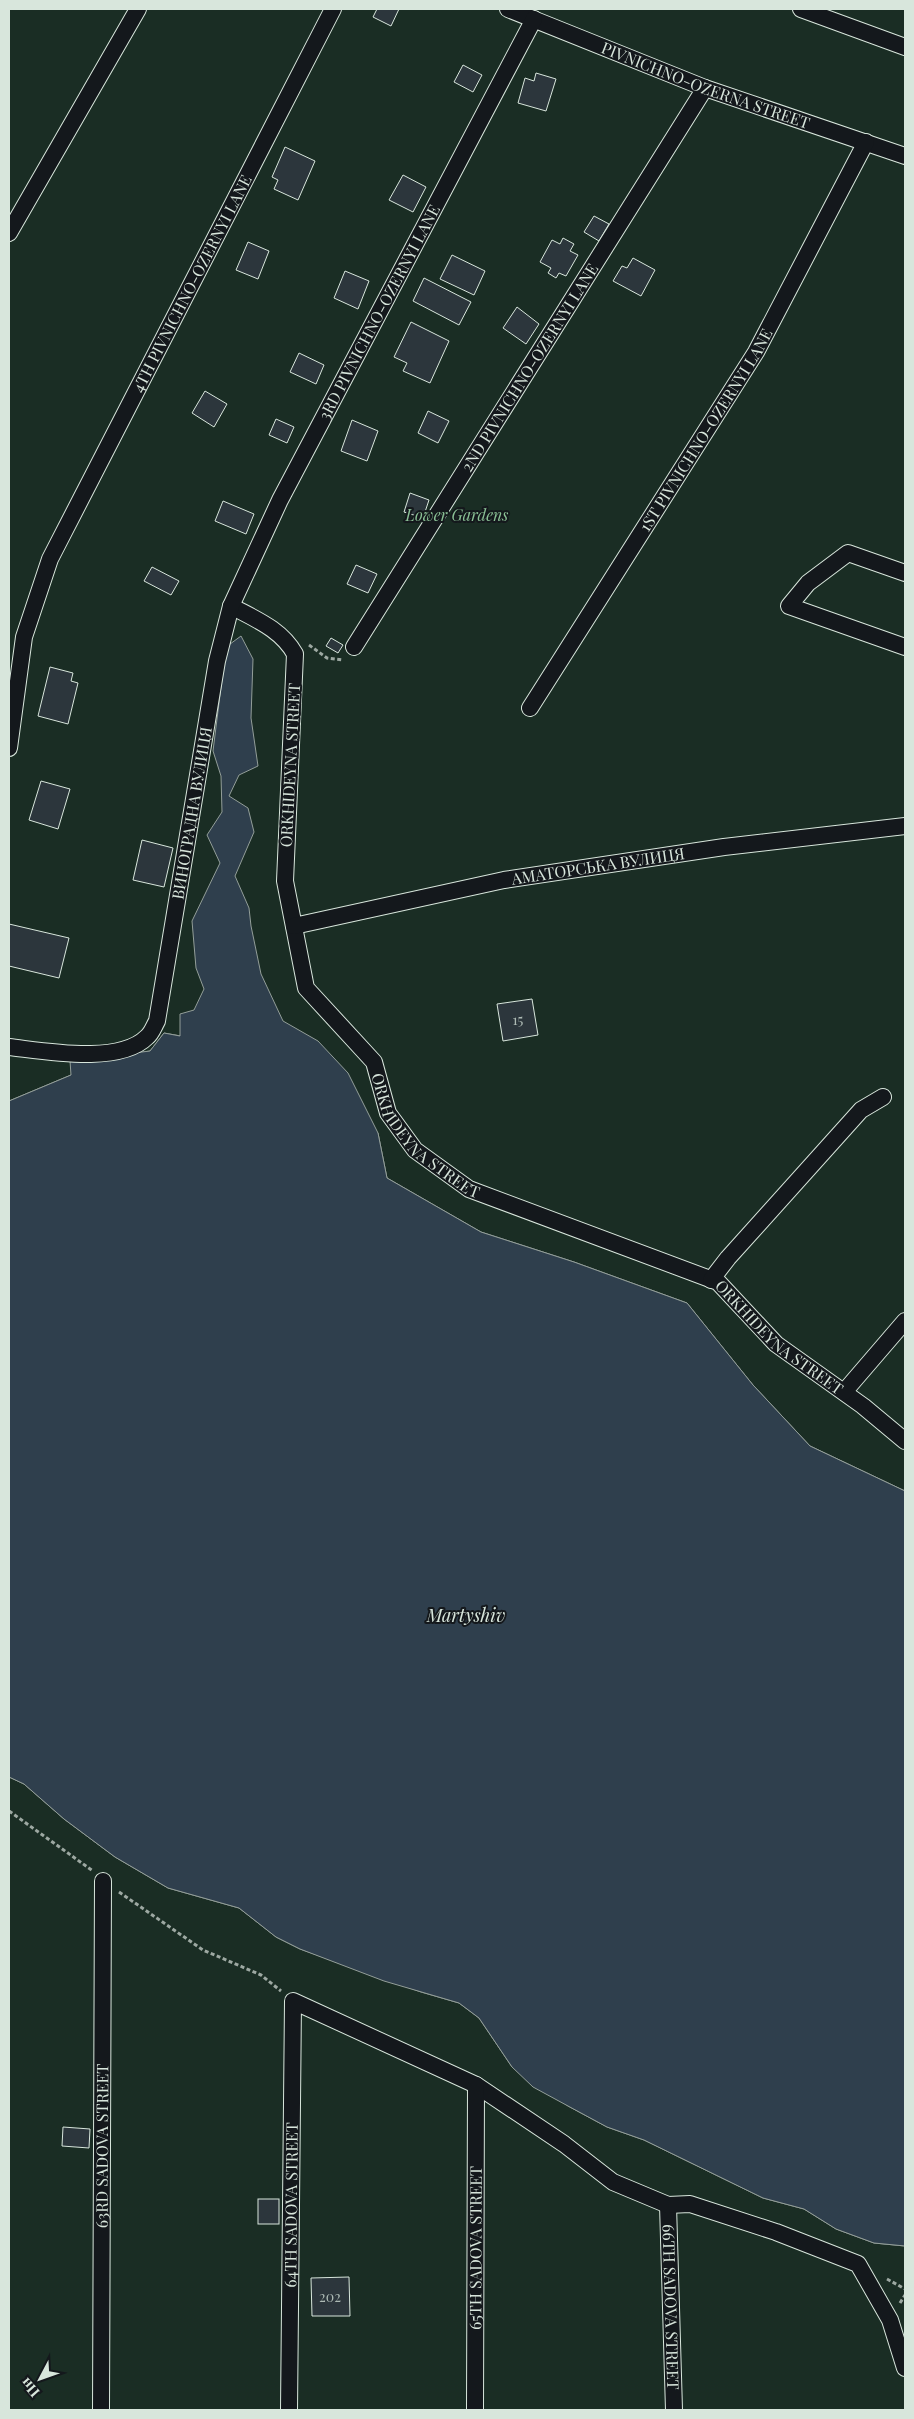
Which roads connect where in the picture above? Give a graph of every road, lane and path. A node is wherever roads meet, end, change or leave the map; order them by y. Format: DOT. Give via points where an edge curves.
graph roads {
  1 [pos="138,9"];
  2 [pos="333,9"];
  3 [pos="508,9"];
  4 [pos="801,9"];
  5 [pos="534,19"];
  6 [pos="905,46"];
  7 [pos="705,88"];
  8 [pos="866,142"];
  9 [pos="905,156"];
  10 [pos="9,233"];
  11 [pos="905,573"];
  12 [pos="231,606"];
  13 [pos="354,646"];
  14 [pos="905,647"];
  15 [pos="292,648"];
  16 [pos="530,708"];
  17 [pos="9,748"];
  18 [pos="905,826"];
  19 [pos="294,926"];
  20 [pos="9,1047"];
  21 [pos="883,1097"];
  22 [pos="711,1280"];
  23 [pos="905,1320"];
  24 [pos="844,1392"];
  25 [pos="905,1441"];
  26 [pos="9,1811"];
  27 [pos="103,1881"];
  28 [pos="293,2001"];
  29 [pos="476,2085"];
  30 [pos="668,2205"];
  31 [pos="905,2368"];
  32 [pos="101,2410"];
  33 [pos="289,2410"];
  34 [pos="475,2410"];
  35 [pos="674,2410"];
  1 -- 10 [label="street"];
  2 -- 17 [label="street, 4TH PIVNICHNO-OZERNYI LANE" via="50,560 24,637"];
  3 -- 5 [label="street, PIVNICHNO-OZERNA STREET"];
  4 -- 6 [label="street"];
  5 -- 7 [label="street, PIVNICHNO-OZERNA STREET"];
  5 -- 12 [label="street, 3RD PIVNICHNO-OZERNYI LANE" via="280,500"];
  7 -- 8 [label="street, PIVNICHNO-OZERNA STREET"];
  7 -- 13 [label="street, 2ND PIVNICHNO-OZERNYI LANE"];
  8 -- 9 [label="street, PIVNICHNO-OZERNA STREET"];
  8 -- 16 [label="street, 1ST PIVNICHNO-OZERNYI LANE" via="756,352"];
  11 -- 14 [label="street" via="848,553 808,583 789,606"];
  12 -- 15 [label="street" via="278,632"];
  12 -- 20 [label="street, ВИНОГРАДНА ВУЛИЦЯ" via="217,661 157,1021 148,1037 133,1047 100,1054"];
  13 -- 15 [label="path" via="342,661 327,658 309,645"];
  15 -- 19 [label="street, ORKHIDEYNA STREET" via="295,654 285,881"];
  18 -- 19 [label="street, АМАТОРСЬКА ВУЛИЦЯ" via="724,847 504,880"];
  19 -- 22 [label="street, ORKHIDEYNA STREET" via="306,988 374,1062 388,1113 415,1150 469,1189"];
  21 -- 22 [label="street" via="861,1110"];
  22 -- 24 [label="street, ORKHIDEYNA STREET" via="718,1282 776,1344"];
  23 -- 24 [label="street"];
  24 -- 25 [label="street, ORKHIDEYNA STREET"];
  26 -- 27 [label="path" via="89,1867"];
  27 -- 28 [label="path" via="203,1950 261,1975"];
  27 -- 32 [label="street, 63RD SADOVA STREET"];
  28 -- 29 [label="street"];
  28 -- 33 [label="street, 64TH SADOVA STREET"];
  29 -- 30 [label="street" via="564,2144 613,2182"];
  29 -- 34 [label="street, 65TH SADOVA STREET"];
  30 -- 31 [label="street" via="690,2204 776,2232 858,2264 890,2320"];
  30 -- 35 [label="street, 66TH SADOVA STREET"];
}
